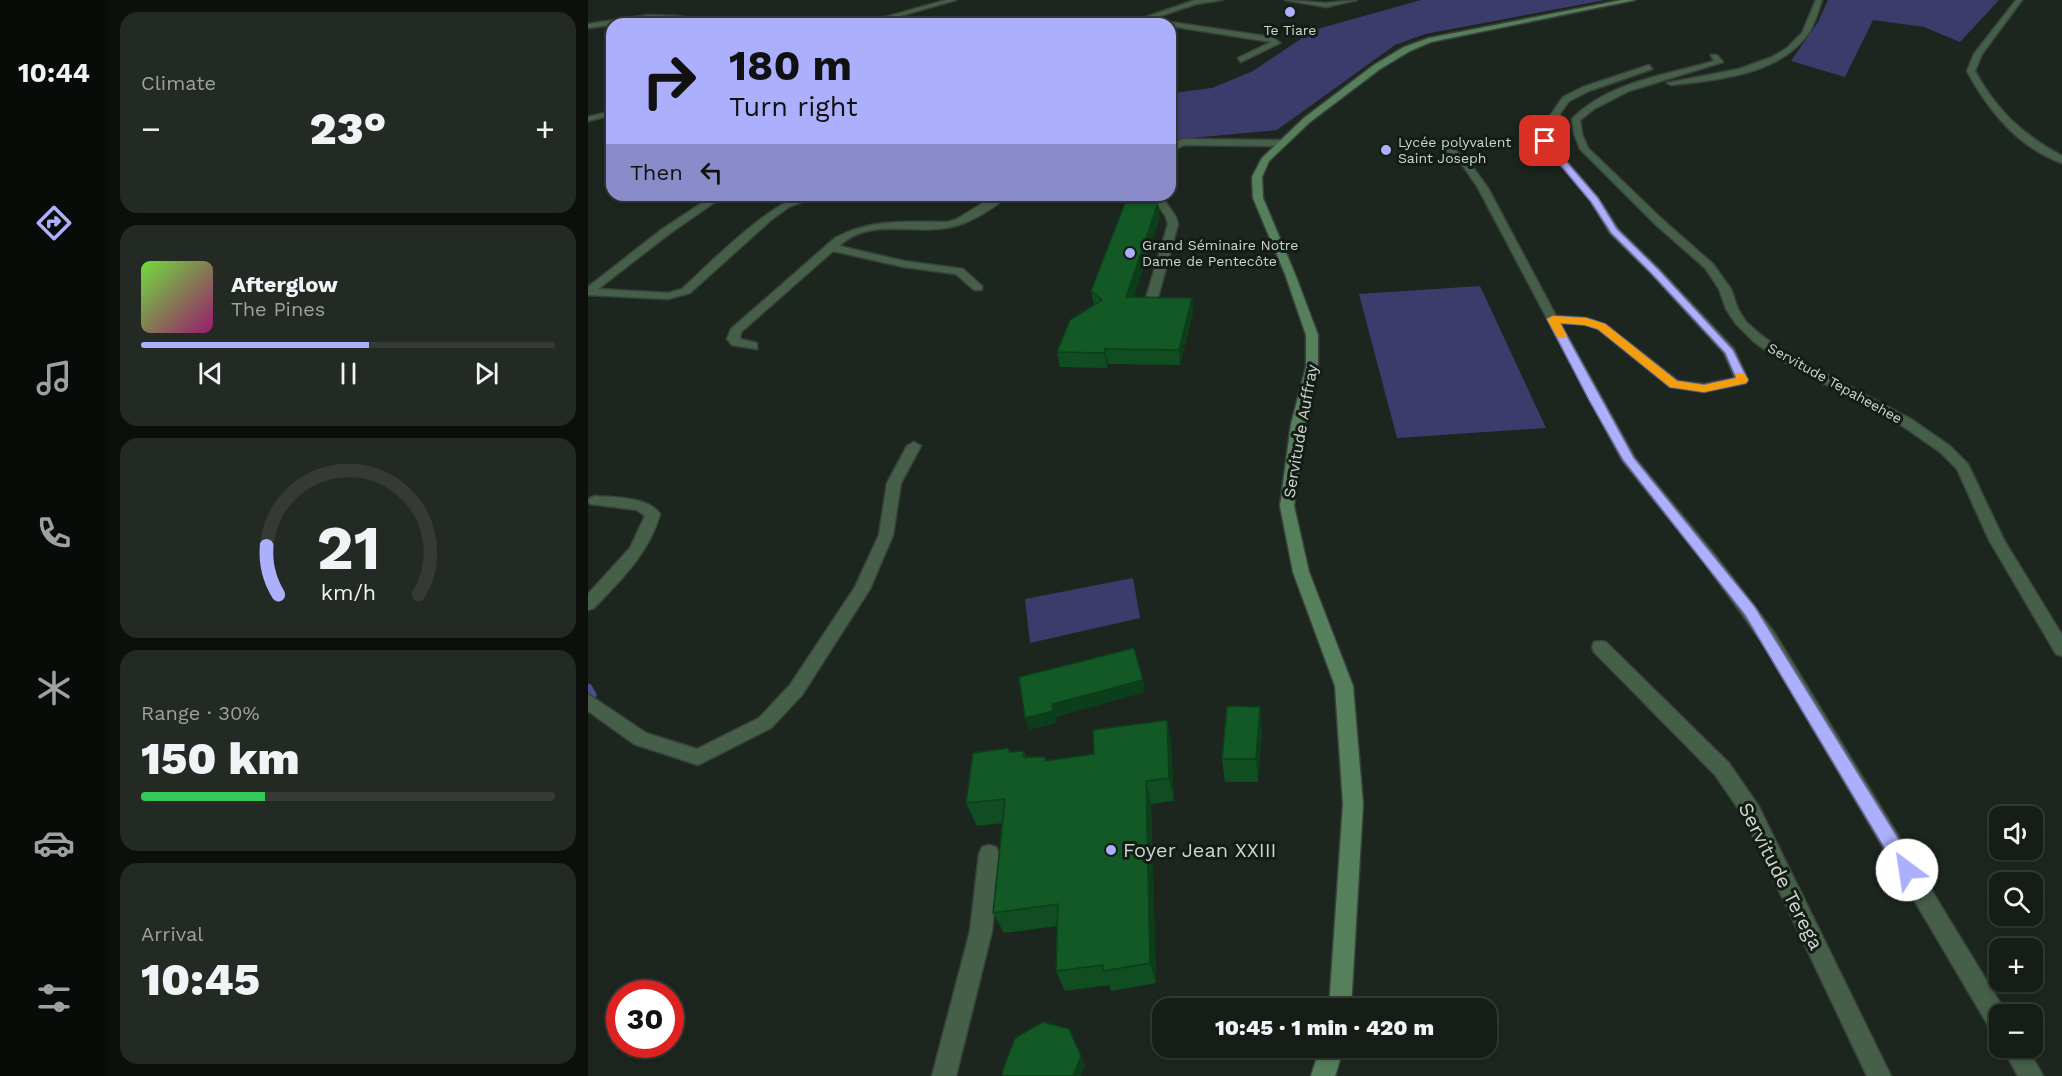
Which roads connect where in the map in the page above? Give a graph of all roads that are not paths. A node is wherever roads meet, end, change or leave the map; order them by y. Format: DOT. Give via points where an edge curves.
graph roads {
  1 [pos="953,0"];
  2 [pos="1219,0"];
  3 [pos="1288,0"];
  4 [pos="1354,0"];
  5 [pos="1632,0"];
  6 [pos="1819,0"];
  7 [pos="2019,0"];
  8 [pos="1198,1"];
  9 [pos="886,18"];
  10 [pos="1145,18"];
  11 [pos="606,24"];
  12 [pos="1176,25"];
  13 [pos="588,26"];
  14 [pos="1714,57"];
  15 [pos="1241,60"];
  16 [pos="1649,68"];
  17 [pos="1626,89"];
  18 [pos="606,114"];
  19 [pos="588,119"];
  20 [pos="1280,143"];
  21 [pos="1176,146"];
  22 [pos="1446,147"];
  23 [pos="2062,160"];
  24 [pos="711,201"];
  25 [pos="796,201"];
  26 [pos="993,201"];
  27 [pos="1160,201"];
  28 [pos="831,247"];
  29 [pos="978,288"];
  30 [pos="588,292"];
  31 [pos="1149,308"];
  32 [pos="1553,319"];
  33 [pos="753,346"];
  34 [pos="914,446"];
  35 [pos="595,501"];
  36 [pos="588,604"];
  37 [pos="1600,647"];
  38 [pos="2062,649"];
  39 [pos="588,701"];
  40 [pos="989,854"];
  41 [pos="1341,998"];
  42 [pos="1989,1005"];
  43 [pos="1329,1058"];
  44 [pos="2020,1058"];
  45 [pos="944,1076"];
  46 [pos="1323,1076"];
  47 [pos="1879,1076"];
  48 [pos="2031,1076"];
  1 -- 9 [label="street"];
  2 -- 8 [label="street"];
  3 -- 4 [label="street" via="1326,5"];
  5 -- 20 [label="street, Servitude Auffray" via="1449,36 1407,49 1377,67"];
  6 -- 17 [label="street" via="1800,40 1771,61 1704,78"];
  7 -- 23 [label="street" via="1978,54 1971,71 2005,122"];
  8 -- 10 [label="street"];
  11 -- 13 [label="street"];
  12 -- 15 [label="street" via="1256,36 1276,43"];
  14 -- 17 [label="street, Servitude Tepaheehee" via="1719,62"];
  16 -- 32 [label="street" via="1566,99 1544,132 1545,141 1595,200 1614,231 1730,352 1742,380 1704,388 1674,384 1602,327 1586,321"];
  17 -- 38 [label="street, Servitude Tepaheehee" via="1591,106 1576,119 1584,149 1709,266 1742,324 1758,339 1906,422 1963,467 1997,540"];
  18 -- 19 [label="street"];
  20 -- 21 [label="street" via="1182,142"];
  20 -- 41 [label="street, Servitude Auffray" via="1265,159 1257,177 1258,198 1312,335 1312,367 1298,424 1287,506 1301,572 1344,686 1353,804"];
  22 -- 32 [label="street" via="1466,164 1483,188"];
  24 -- 30 [label="street" via="664,232"];
  25 -- 30 [label="street" via="768,218 686,291 668,296"];
  26 -- 28 [label="street" via="949,225 870,226"];
  27 -- 31 [label="street" via="1173,224"];
  28 -- 29 [label="street" via="904,264 958,271"];
  28 -- 33 [label="street" via="735,331 736,342"];
  32 -- 42 [label="street" via="1629,460 1768,637"];
  34 -- 39 [label="street" via="894,483 886,535 862,588 796,690 765,723 698,757 640,739"];
  35 -- 36 [label="street" via="640,506 653,514 651,528 643,540"];
  37 -- 47 [label="street, Servitude Terega" via="1722,769 1751,811"];
  40 -- 45 [label="street" via="981,931"];
  43 -- 46 [label="street"];
  44 -- 48 [label="street"];
}
